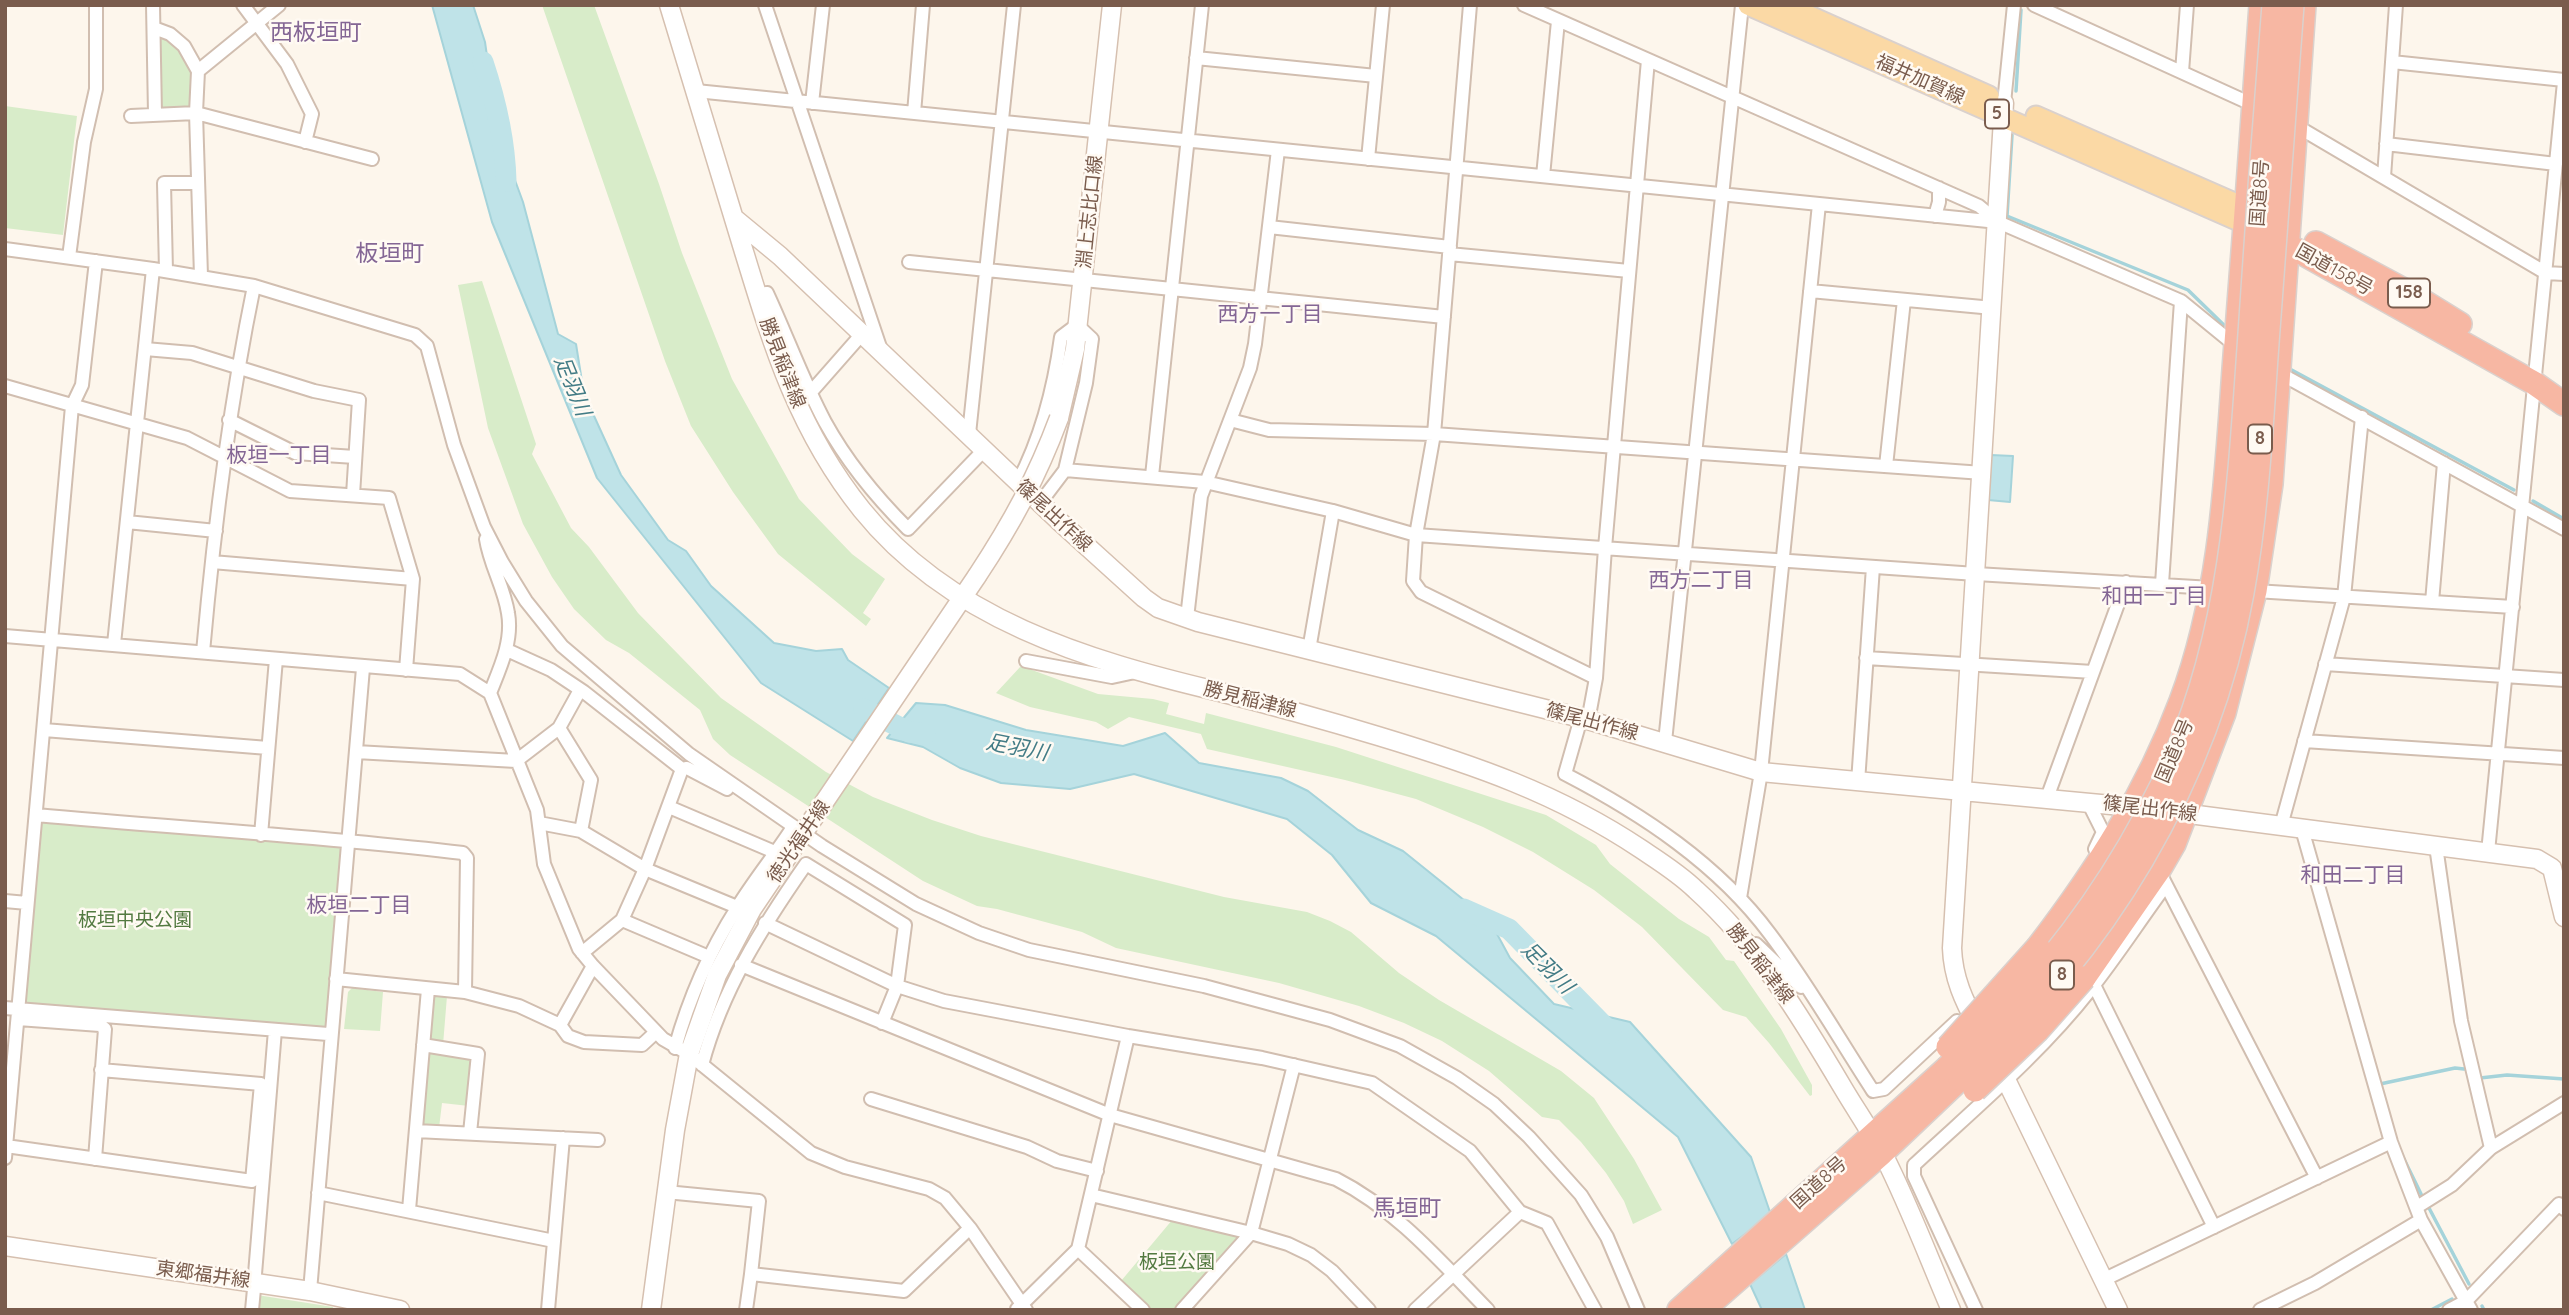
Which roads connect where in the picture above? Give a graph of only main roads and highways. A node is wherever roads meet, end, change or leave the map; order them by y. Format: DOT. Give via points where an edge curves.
graph roads {
  1 [pos="669,5"];
  2 [pos="1112,5"];
  3 [pos="1748,5"];
  4 [pos="1785,5"];
  5 [pos="2261,5"];
  6 [pos="2274,5"];
  7 [pos="2292,5"];
  8 [pos="2304,5"];
  9 [pos="2003,109"];
  10 [pos="2247,216"];
  11 [pos="734,218"];
  12 [pos="2288,236"];
  13 [pos="2535,378"];
  14 [pos="2564,389"];
  15 [pos="2564,404"];
  16 [pos="1059,418"];
  17 [pos="959,603"];
  18 [pos="1963,792"];
  19 [pos="2133,807"];
  20 [pos="2186,814"];
  21 [pos="2558,867"];
  22 [pos="2564,917"];
  23 [pos="1954,1074"];
  24 [pos="1871,1149"];
  25 [pos="5,1246"];
  26 [pos="400,1310"];
  27 [pos="650,1310"];
  28 [pos="1679,1310"];
  29 [pos="1703,1310"];
  30 [pos="1951,1310"];
  31 [pos="2118,1310"];
  1 -- 11 [label="main road, 勝見稲津線"];
  2 -- 16 [label="main road, 淵上志比口線" via="1083,280"];
  3 -- 9 [label="main road, 福井加賀線 / 5"];
  4 -- 9 [label="main road, 福井加賀線 / 5"];
  5 -- 10 [label="highway"];
  6 -- 23 [label="highway, 国道8号 / 8, bridge" via="2237,489 2227,578 2201,686 2166,776 2100,892 2058,951"];
  7 -- 23 [label="highway, 国道8号 / 8, bridge" via="2255,496 2242,593 2216,698 2187,773 2107,916 2032,1010 1998,1045"];
  8 -- 12 [label="highway"];
  9 -- 10 [label="main road, 福井加賀線 / 5"];
  9 -- 18 [label="main road"];
  10 -- 12 [label="highway, 国道158号 / 158"];
  10 -- 19 [label="highway" via="2213,588 2181,700"];
  11 -- 17 [label="main road, 勝見稲津線" via="777,359 833,472 865,514"];
  11 -- 18 [label="main road, 篠尾出作線" via="1157,608 1585,719 1761,772"];
  12 -- 13 [label="highway, 国道158号 / 158" via="2413,295"];
  12 -- 20 [label="highway" via="2271,484 2255,591 2224,713"];
  13 -- 14 [label="highway, 国道158号 / 158"];
  13 -- 15 [label="highway, 国道158号 / 158"];
  16 -- 17 [label="main road, 徳光福井線, bridge" via="1011,524"];
  17 -- 24 [label="main road, 勝見稲津線" via="1070,651 1285,708 1508,778 1605,825 1695,888 1759,958 1801,1018"];
  17 -- 27 [label="main road, 徳光福井線" via="800,835 752,909 717,975 688,1056"];
  18 -- 19 [label="main road, 篠尾出作線"];
  18 -- 31 [label="main road" via="1952,948 1957,985"];
  19 -- 20 [label="main road, 篠尾出作線"];
  19 -- 23 [label="highway, bridge" via="2094,872"];
  20 -- 21 [label="main road, 篠尾出作線" via="2488,852"];
  20 -- 23 [label="highway, 8, bridge" via="2163,878 2089,982 2037,1031"];
  21 -- 22 [label="main road, 篠尾出作線"];
  23 -- 24 [label="highway, 国道8号 / 8"];
  24 -- 28 [label="highway, 国道8号 / 8"];
  24 -- 29 [label="highway, 国道8号 / 8"];
  24 -- 30 [label="main road, 勝見稲津線"];
  25 -- 26 [label="main road, 東郷福井線" via="310,1291"];
}
